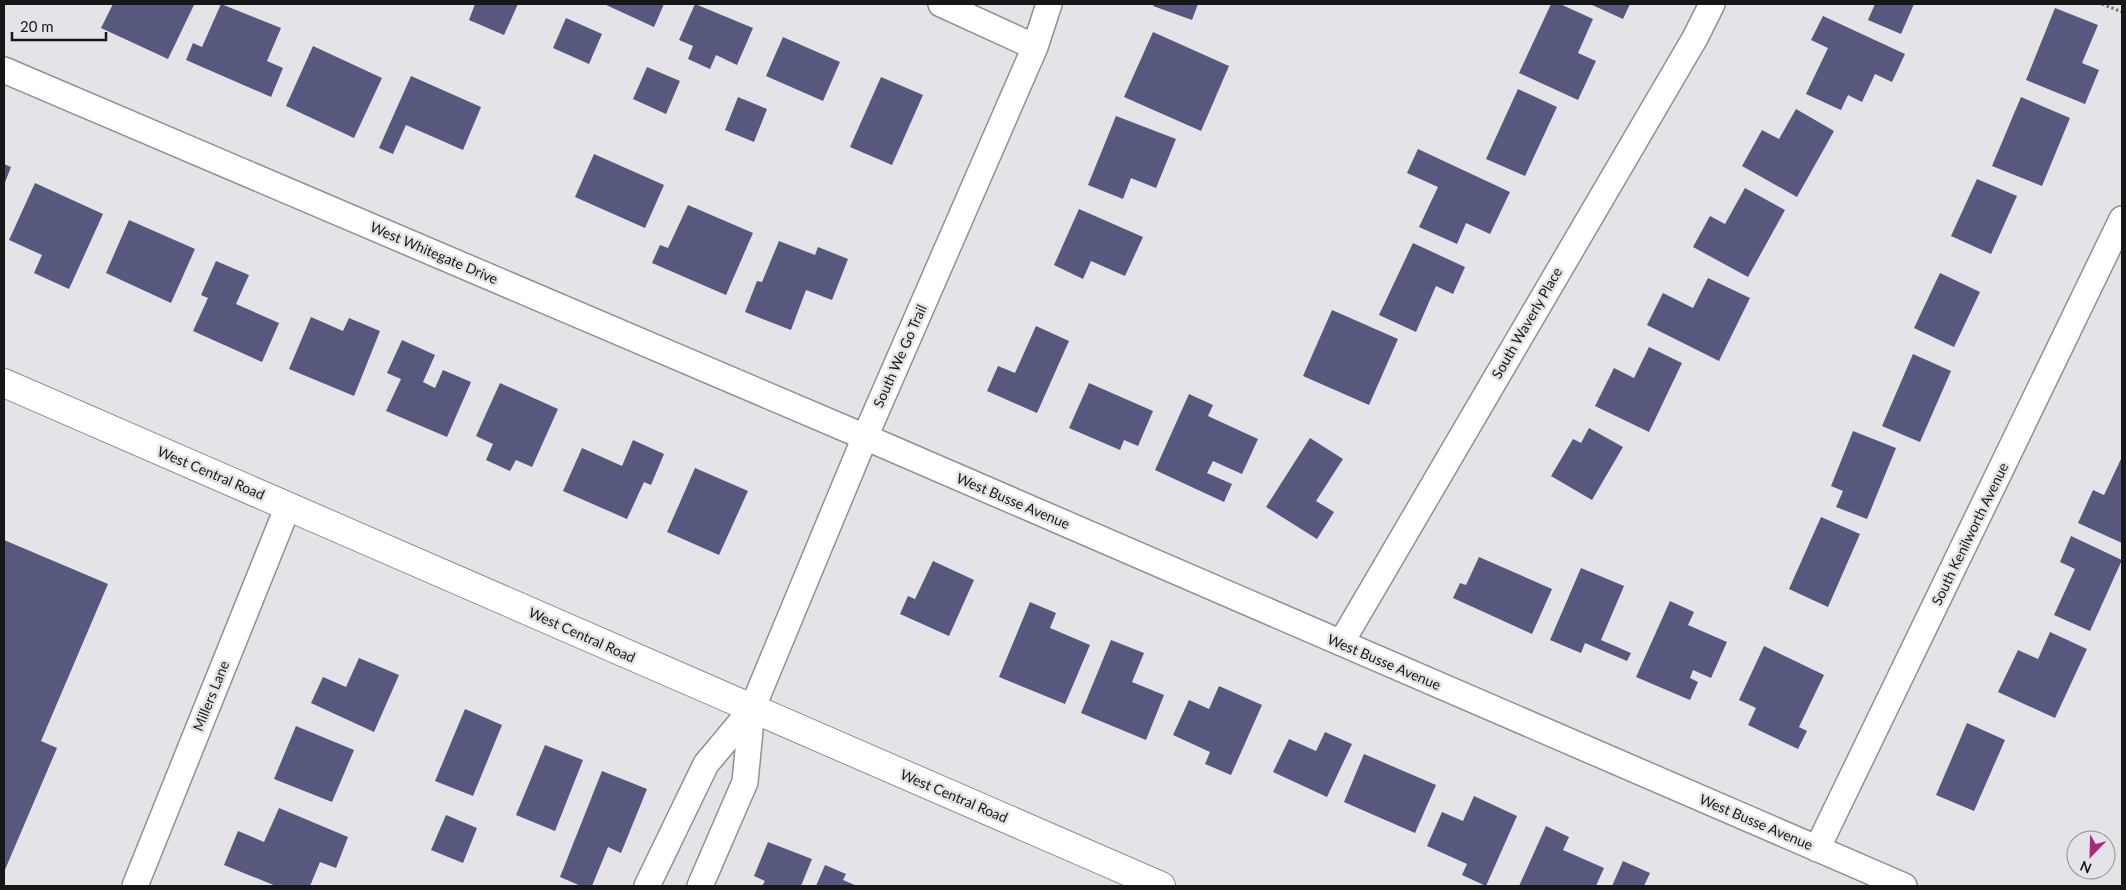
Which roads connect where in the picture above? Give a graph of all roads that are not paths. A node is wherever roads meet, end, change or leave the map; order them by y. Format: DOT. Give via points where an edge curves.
graph roads {
  1 [pos="941,4"];
  2 [pos="1049,4"];
  3 [pos="1712,4"];
  4 [pos="1035,47"];
  5 [pos="4,70"];
  6 [pos="2122,219"];
  7 [pos="4,383"];
  8 [pos="865,437"];
  9 [pos="288,506"];
  10 [pos="1341,643"];
  11 [pos="752,709"];
  12 [pos="1817,849"];
  13 [pos="135,886"];
  14 [pos="647,886"];
  15 [pos="700,886"];
  16 [pos="1161,886"];
  17 [pos="1904,886"];
  1 -- 4 [label="street"];
  2 -- 4 [label="street, South We Go Trail"];
  3 -- 10 [label="street, South Waverly Place"];
  4 -- 8 [label="street, South We Go Trail"];
  5 -- 8 [label="street, West Whitegate Drive"];
  6 -- 12 [label="street, South Kenilworth Avenue"];
  7 -- 9 [label="main road, West Central Road"];
  8 -- 10 [label="street, West Busse Avenue"];
  8 -- 11 [label="street, South We Go Trail"];
  9 -- 11 [label="main road, West Central Road"];
  9 -- 13 [label="street, Millers Lane"];
  10 -- 12 [label="street, West Busse Avenue"];
  11 -- 14 [label="street" via="706,764"];
  11 -- 15 [label="street" via="745,782"];
  11 -- 16 [label="main road, West Central Road"];
  12 -- 17 [label="street, West Busse Avenue"];
}
